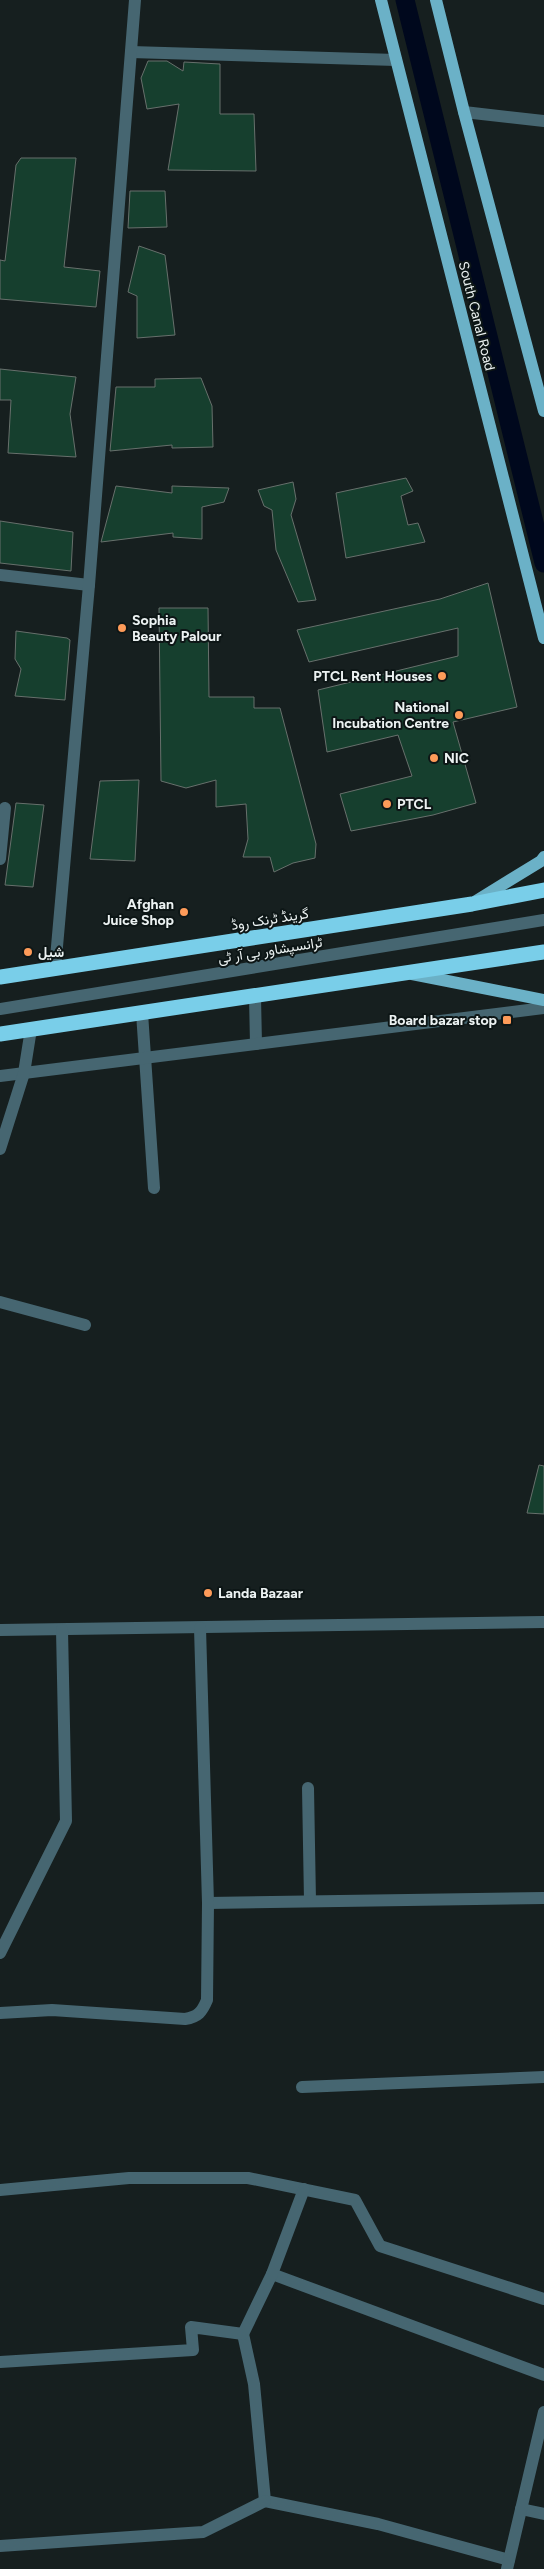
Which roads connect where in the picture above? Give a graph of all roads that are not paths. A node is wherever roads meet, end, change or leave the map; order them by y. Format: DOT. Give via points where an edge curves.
graph roads {
  1 [pos="135,0"];
  2 [pos="380,0"];
  3 [pos="436,0"];
  4 [pos="131,52"];
  5 [pos="396,60"];
  6 [pos="464,112"];
  7 [pos="544,121"];
  8 [pos="544,410"];
  9 [pos="0,575"];
  10 [pos="89,585"];
  11 [pos="544,638"];
  12 [pos="5,808"];
  13 [pos="544,857"];
  14 [pos="0,859"];
  15 [pos="544,890"];
  16 [pos="472,904"];
  17 [pos="544,920"];
  18 [pos="544,952"];
  19 [pos="55,969"];
  20 [pos="411,973"];
  21 [pos="0,977"];
  22 [pos="255,997"];
  23 [pos="544,1000"];
  24 [pos="544,1008"];
  25 [pos="0,1009"];
  26 [pos="142,1013"];
  27 [pos="31,1029"];
  28 [pos="0,1034"];
  29 [pos="256,1044"];
  30 [pos="144,1058"];
  31 [pos="24,1073"];
  32 [pos="0,1076"];
  33 [pos="0,1149"];
  34 [pos="154,1188"];
  35 [pos="0,1302"];
  36 [pos="85,1325"];
  37 [pos="544,1622"];
  38 [pos="200,1628"];
  39 [pos="0,1630"];
  40 [pos="62,1630"];
  41 [pos="308,1788"];
  42 [pos="544,1898"];
  43 [pos="310,1901"];
  44 [pos="208,1903"];
  45 [pos="0,1953"];
  46 [pos="0,2013"];
  47 [pos="544,2077"];
  48 [pos="302,2087"];
  49 [pos="304,2189"];
  50 [pos="0,2190"];
  51 [pos="272,2274"];
  52 [pos="544,2299"];
  53 [pos="243,2334"];
  54 [pos="0,2362"];
  55 [pos="544,2375"];
  56 [pos="544,2412"];
  57 [pos="265,2501"];
  58 [pos="521,2510"];
  59 [pos="544,2514"];
  60 [pos="0,2546"];
  61 [pos="508,2564"];
  1 -- 4 [label="street"];
  2 -- 5 [label="main road, South Canal Road"];
  3 -- 6 [label="main road"];
  4 -- 5 [label="street"];
  4 -- 10 [label="street"];
  5 -- 11 [label="main road, South Canal Road"];
  6 -- 7 [label="street"];
  6 -- 8 [label="main road"];
  9 -- 10 [label="street"];
  10 -- 19 [label="street"];
  12 -- 14 [label="street"];
  13 -- 16 [label="main road"];
  15 -- 16 [label="highway, گرینڈ ٹرنک روڈ"];
  16 -- 19 [label="highway, گرینڈ ٹرنک روڈ"];
  17 -- 25 [label="street, ٹرانسپشاور بی آر ٹی"];
  18 -- 20 [label="highway"];
  19 -- 21 [label="highway, گرینڈ ٹرنک روڈ"];
  20 -- 22 [label="highway"];
  20 -- 23 [label="main road"];
  22 -- 26 [label="highway"];
  22 -- 29 [label="street"];
  24 -- 29 [label="street"];
  26 -- 27 [label="highway"];
  26 -- 30 [label="street"];
  27 -- 28 [label="highway"];
  27 -- 31 [label="street"];
  29 -- 30 [label="street"];
  30 -- 31 [label="street"];
  30 -- 34 [label="street"];
  31 -- 32 [label="street"];
  31 -- 33 [label="street"];
  35 -- 36 [label="street"];
  37 -- 38 [label="street"];
  38 -- 40 [label="street"];
  38 -- 44 [label="street"];
  39 -- 40 [label="street"];
  40 -- 45 [label="street" via="66,1821"];
  41 -- 43 [label="street"];
  42 -- 43 [label="street"];
  43 -- 44 [label="street"];
  44 -- 46 [label="street" via="207,2000 198,2016 185,2019 52,2010"];
  47 -- 48 [label="street"];
  49 -- 50 [label="street" via="248,2178 129,2178"];
  49 -- 51 [label="street"];
  49 -- 52 [label="street" via="355,2200 380,2246"];
  51 -- 53 [label="street"];
  51 -- 55 [label="street"];
  53 -- 54 [label="street" via="190,2327 192,2350"];
  53 -- 57 [label="street" via="254,2384"];
  56 -- 58 [label="street"];
  57 -- 60 [label="street" via="203,2532"];
  57 -- 61 [label="street" via="378,2524"];
  58 -- 59 [label="street"];
  58 -- 61 [label="street"];
}
